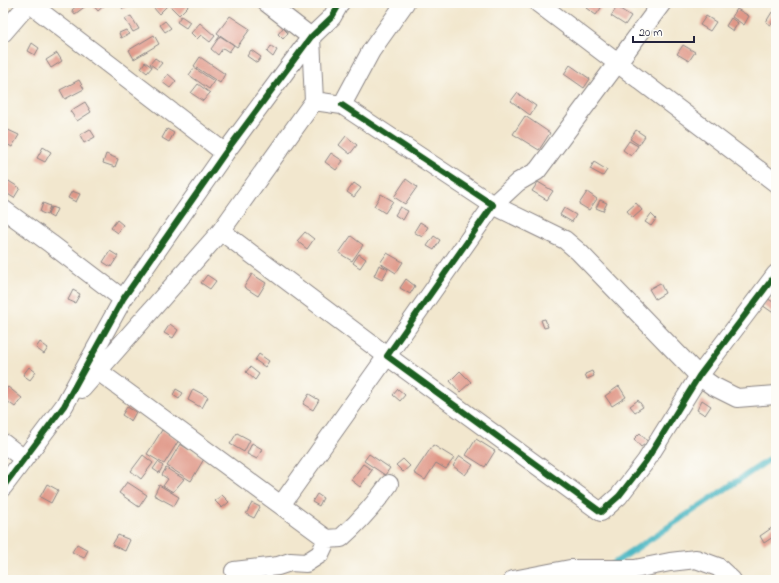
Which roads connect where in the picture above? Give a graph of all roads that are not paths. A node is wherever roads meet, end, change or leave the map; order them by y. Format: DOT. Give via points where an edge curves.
graph roads {
  1 [pos="29,3"];
  2 [pos="267,3"];
  3 [pos="340,3"];
  4 [pos="405,3"];
  5 [pos="538,3"];
  6 [pos="662,3"];
  7 [pos="3,33"];
  8 [pos="311,38"];
  9 [pos="616,62"];
  10 [pos="314,100"];
  11 [pos="342,105"];
  12 [pos="225,153"];
  13 [pos="776,183"];
  14 [pos="493,206"];
  15 [pos="3,209"];
  16 [pos="221,231"];
  17 [pos="776,274"];
  18 [pos="123,299"];
  19 [pos="387,356"];
  20 [pos="98,371"];
  21 [pos="699,376"];
  22 [pos="776,395"];
  23 [pos="64,406"];
  24 [pos="3,444"];
  25 [pos="24,459"];
  26 [pos="389,484"];
  27 [pos="3,487"];
  28 [pos="282,505"];
  29 [pos="327,539"];
  30 [pos="234,571"];
  31 [pos="513,580"];
  32 [pos="732,580"];
  1 -- 7 [label="street"];
  1 -- 12 [label="street"];
  2 -- 8 [label="street"];
  3 -- 8 [label="street" via="332,17"];
  4 -- 11 [label="street" via="371,51"];
  5 -- 9 [label="street"];
  6 -- 9 [label="street"];
  8 -- 10 [label="street"];
  8 -- 12 [label="street"];
  9 -- 13 [label="street"];
  9 -- 14 [label="street" via="537,171 518,182"];
  10 -- 11 [label="street"];
  10 -- 16 [label="street"];
  11 -- 14 [label="street"];
  12 -- 18 [label="street"];
  14 -- 19 [label="street"];
  14 -- 21 [label="street" via="570,244"];
  15 -- 18 [label="street"];
  16 -- 19 [label="street"];
  16 -- 20 [label="street"];
  17 -- 21 [label="street"];
  18 -- 23 [label="street"];
  19 -- 21 [label="street" via="601,512 619,496 646,461"];
  19 -- 28 [label="street"];
  20 -- 23 [label="street"];
  20 -- 28 [label="street"];
  21 -- 22 [label="street" via="737,398"];
  23 -- 25 [label="street"];
  24 -- 25 [label="street"];
  25 -- 27 [label="street"];
  26 -- 29 [label="street" via="376,503 341,538"];
  28 -- 29 [label="street"];
  29 -- 30 [label="street" via="320,554 306,563 290,562 278,566"];
  31 -- 32 [label="street" via="570,569 635,568 696,559 718,567"];
}
